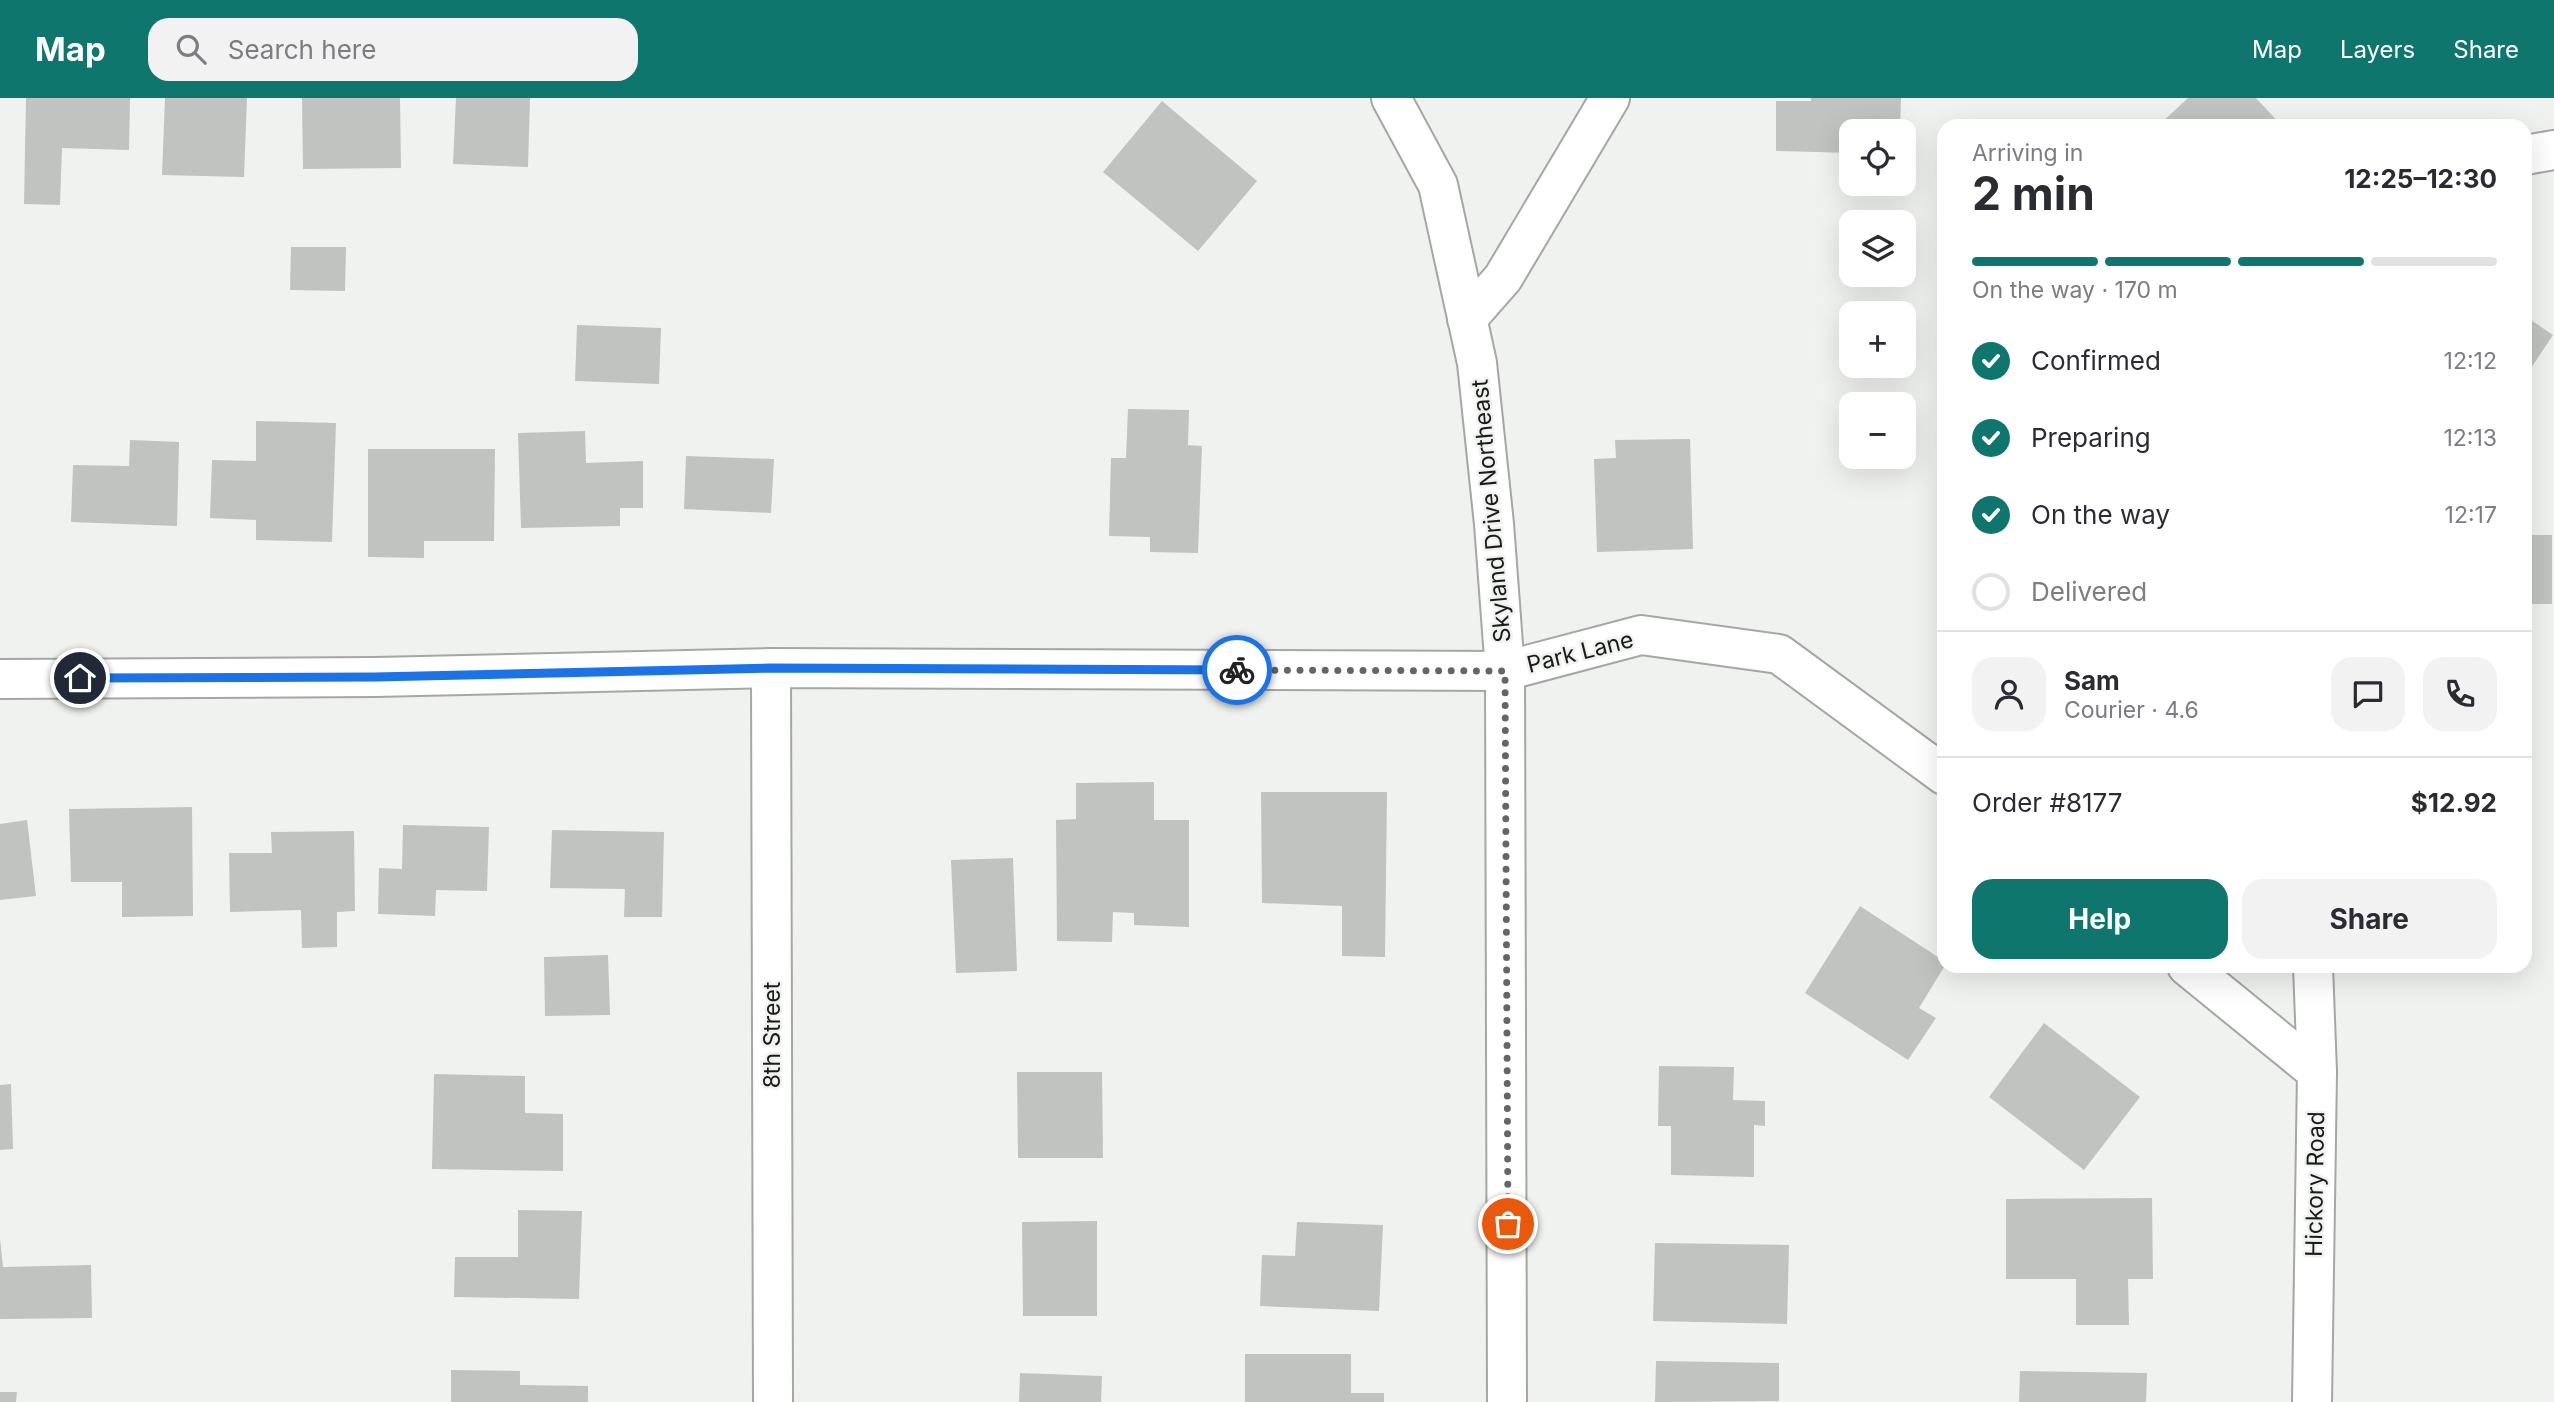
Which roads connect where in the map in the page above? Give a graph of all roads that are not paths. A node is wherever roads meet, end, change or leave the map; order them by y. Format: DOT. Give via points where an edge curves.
graph roads {
  1 [pos="1391,98"];
  2 [pos="1610,98"];
  3 [pos="2554,150"];
  4 [pos="2532,154"];
  5 [pos="1467,319"];
  6 [pos="771,668"];
  7 [pos="1505,671"];
  8 [pos="0,679"];
  9 [pos="1937,770"];
  10 [pos="2196,973"];
  11 [pos="2313,973"];
  12 [pos="2317,1072"];
  13 [pos="773,1402"];
  14 [pos="1507,1402"];
  15 [pos="2312,1402"];
  1 -- 5 [label="street, Skyland Drive Northeast" via="1438,185"];
  2 -- 5 [label="street" via="1503,278"];
  3 -- 4 [label="street"];
  5 -- 7 [label="street, Skyland Drive Northeast" via="1477,363"];
  6 -- 7 [label="street, Park Lane"];
  6 -- 8 [label="street, Park Lane" via="389,677"];
  6 -- 13 [label="street, 8th Street"];
  7 -- 9 [label="street, Park Lane" via="1641,635 1780,654"];
  7 -- 14 [label="street, Skyland Drive Northeast"];
  10 -- 12 [label="street"];
  11 -- 12 [label="street, Hickory Road"];
  12 -- 15 [label="street, Hickory Road"];
}
